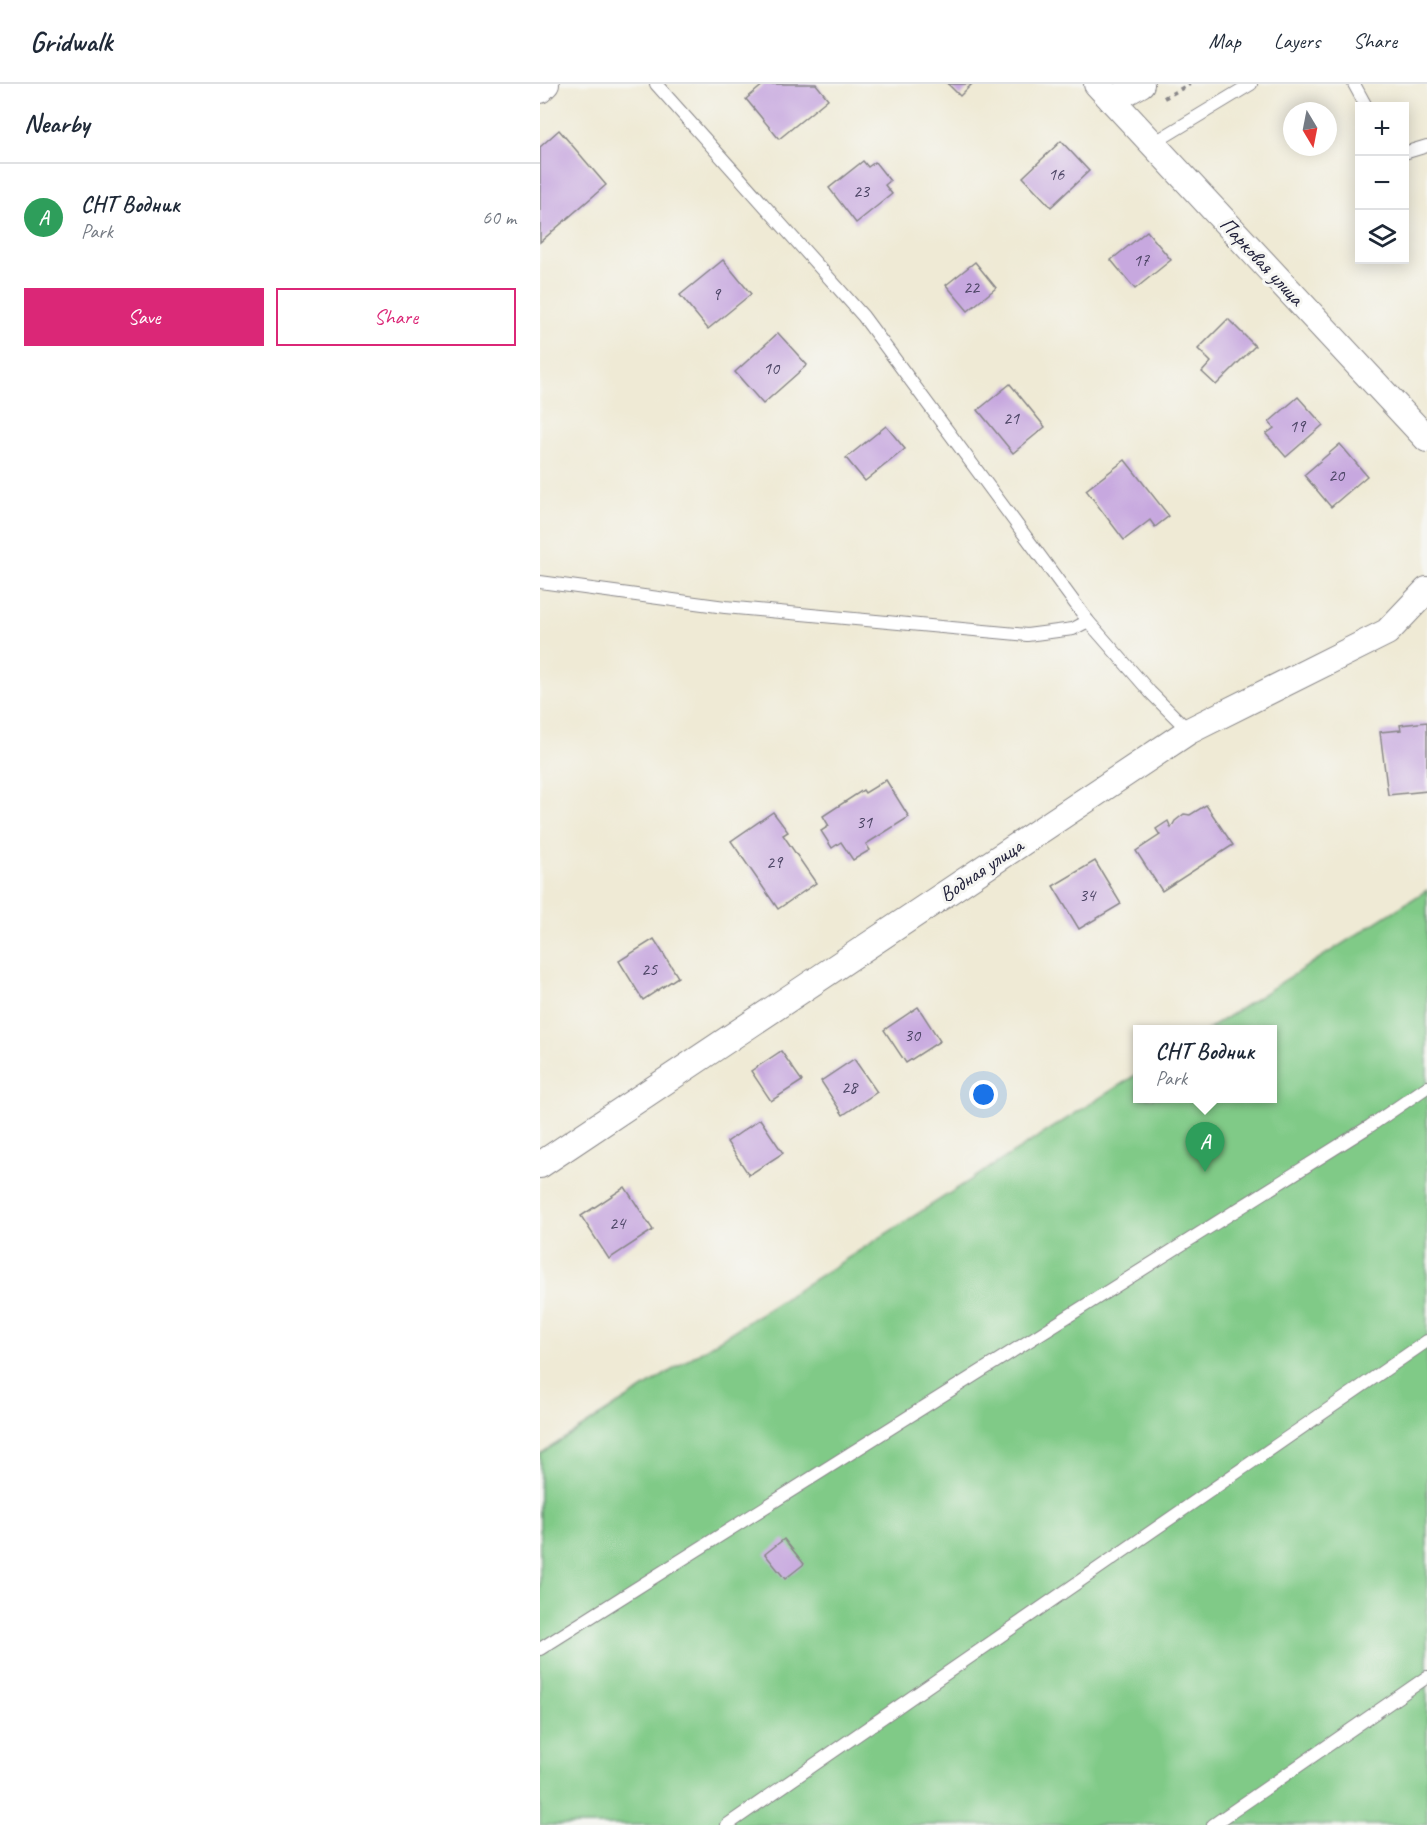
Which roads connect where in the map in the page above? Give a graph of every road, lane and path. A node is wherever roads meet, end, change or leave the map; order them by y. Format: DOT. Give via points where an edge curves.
graph roads {
  1 [pos="546,84"];
  2 [pos="656,84"];
  3 [pos="1141,84"];
  4 [pos="1251,84"];
  5 [pos="1354,84"];
  6 [pos="540,90"];
  7 [pos="1104,92"];
  8 [pos="1364,102"];
  9 [pos="1152,144"];
  10 [pos="1427,146"];
  11 [pos="1409,151"];
  12 [pos="1427,439"];
  13 [pos="540,582"];
  14 [pos="1427,590"];
  15 [pos="1088,621"];
  16 [pos="1189,730"];
  17 [pos="1427,1087"];
  18 [pos="540,1165"];
  19 [pos="1427,1341"];
  20 [pos="540,1649"];
  21 [pos="1427,1677"];
  22 [pos="727,1825"];
  23 [pos="1213,1825"];
  1 -- 6 [label="street"];
  2 -- 15 [label="lane" via="863,316"];
  3 -- 7 [label="street"];
  4 -- 9 [label="lane"];
  5 -- 8 [label="lane"];
  7 -- 9 [label="street, Парковая улица"];
  9 -- 12 [label="street, Парковая улица"];
  10 -- 11 [label="lane"];
  13 -- 15 [label="lane" via="725,607 1027,635 1073,629"];
  14 -- 16 [label="street, Водная улица" via="1387,632"];
  15 -- 16 [label="lane"];
  16 -- 18 [label="street, Водная улица"];
  17 -- 20 [label="lane"];
  19 -- 22 [label="lane"];
  21 -- 23 [label="lane"];
}
